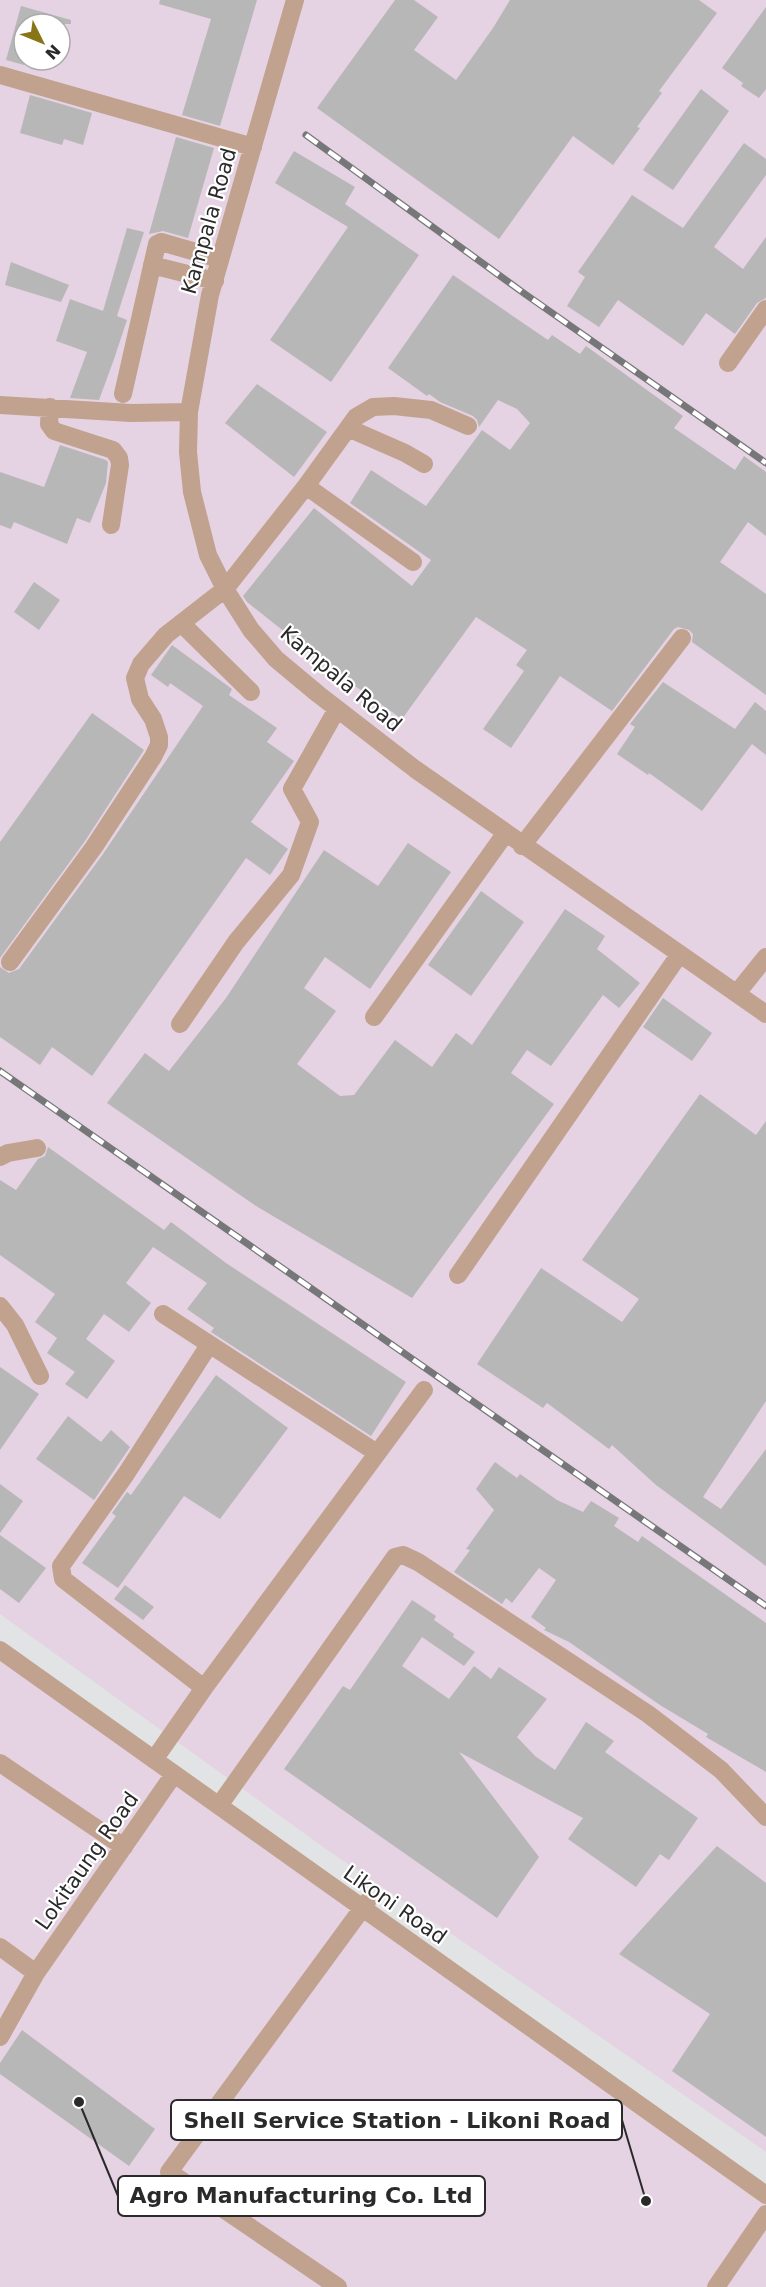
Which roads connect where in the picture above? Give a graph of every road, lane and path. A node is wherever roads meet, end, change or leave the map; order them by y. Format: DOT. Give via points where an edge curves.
graph roads {
  1 [pos="295,0"];
  2 [pos="0,75"];
  3 [pos="253,147"];
  4 [pos="220,260"];
  5 [pos="152,265"];
  6 [pos="215,281"];
  7 [pos="766,309"];
  8 [pos="728,363"];
  9 [pos="123,394"];
  10 [pos="0,405"];
  11 [pos="50,407"];
  12 [pos="189,411"];
  13 [pos="468,426"];
  14 [pos="348,428"];
  15 [pos="424,464"];
  16 [pos="306,486"];
  17 [pos="111,525"];
  18 [pos="413,562"];
  19 [pos="225,589"];
  20 [pos="181,623"];
  21 [pos="682,638"];
  22 [pos="251,692"];
  23 [pos="338,709"];
  24 [pos="505,834"];
  25 [pos="522,846"];
  26 [pos="679,955"];
  27 [pos="766,957"];
  28 [pos="10,963"];
  29 [pos="737,993"];
  30 [pos="766,1014"];
  31 [pos="374,1017"];
  32 [pos="180,1024"];
  33 [pos="37,1148"];
  34 [pos="0,1157"];
  35 [pos="458,1275"];
  36 [pos="0,1306"];
  37 [pos="163,1314"];
  38 [pos="209,1345"];
  39 [pos="40,1376"];
  40 [pos="424,1390"];
  41 [pos="377,1453"];
  42 [pos="0,1640"];
  43 [pos="0,1650"];
  44 [pos="204,1688"];
  45 [pos="158,1754"];
  46 [pos="0,1763"];
  47 [pos="174,1774"];
  48 [pos="223,1800"];
  49 [pos="766,1817"];
  50 [pos="124,1847"];
  51 [pos="364,1905"];
  52 [pos="0,1947"];
  53 [pos="36,1973"];
  54 [pos="0,2037"];
  55 [pos="729,2163"];
  56 [pos="766,2183"];
  57 [pos="766,2195"];
  58 [pos="766,2214"];
  59 [pos="338,2287"];
  60 [pos="716,2287"];
  1 -- 3 [label="street, Kampala Road"];
  2 -- 3 [label="street"];
  3 -- 4 [label="street, Kampala Road"];
  4 -- 5 [label="street" via="161,242"];
  4 -- 6 [label="street, Kampala Road"];
  5 -- 6 [label="street"];
  5 -- 9 [label="street"];
  6 -- 12 [label="street, Kampala Road"];
  7 -- 8 [label="street"];
  10 -- 11 [label="street"];
  11 -- 12 [label="street" via="131,413"];
  11 -- 17 [label="street" via="49,424 54,431 113,450 119,458"];
  12 -- 19 [label="street, Kampala Road" via="192,492 208,555"];
  13 -- 14 [label="street" via="431,410 394,406 374,407 356,417"];
  14 -- 15 [label="street"];
  14 -- 16 [label="street"];
  16 -- 18 [label="street"];
  16 -- 19 [label="street"];
  19 -- 20 [label="street"];
  19 -- 23 [label="street, Kampala Road" via="251,630 276,659"];
  20 -- 22 [label="street"];
  20 -- 28 [label="street" via="146,657 135,678 140,699 159,737 153,758"];
  21 -- 25 [label="street"];
  23 -- 24 [label="street, Kampala Road"];
  23 -- 32 [label="street" via="292,789 310,822 291,876 236,942"];
  24 -- 25 [label="street, Kampala Road"];
  24 -- 31 [label="street"];
  25 -- 26 [label="street, Kampala Road"];
  26 -- 29 [label="street, Kampala Road"];
  26 -- 35 [label="street"];
  27 -- 29 [label="street"];
  29 -- 30 [label="street, Kampala Road"];
  33 -- 34 [label="street"];
  36 -- 39 [label="street" via="15,1325"];
  37 -- 38 [label="street"];
  38 -- 41 [label="street"];
  38 -- 44 [label="street" via="60,1572 63,1579"];
  40 -- 41 [label="street"];
  41 -- 44 [label="street"];
  42 -- 45 [label="street, Likoni Road"];
  43 -- 47 [label="street, Likoni Road"];
  44 -- 45 [label="street"];
  45 -- 48 [label="street, Likoni Road"];
  46 -- 50 [label="street"];
  47 -- 50 [label="street, Lokitaung Road"];
  47 -- 51 [label="street, Likoni Road"];
  48 -- 49 [label="street" via="395,1557 403,1555 648,1714 722,1770"];
  48 -- 51 [label="street, Likoni Road"];
  50 -- 53 [label="street, Lokitaung Road"];
  51 -- 55 [label="street, Likoni Road"];
  51 -- 59 [label="street" via="169,2172"];
  52 -- 53 [label="street"];
  53 -- 54 [label="street, Lokitaung Road"];
  55 -- 56 [label="street, Likoni Road"];
  55 -- 57 [label="street, Likoni Road"];
  58 -- 60 [label="street"];
}
